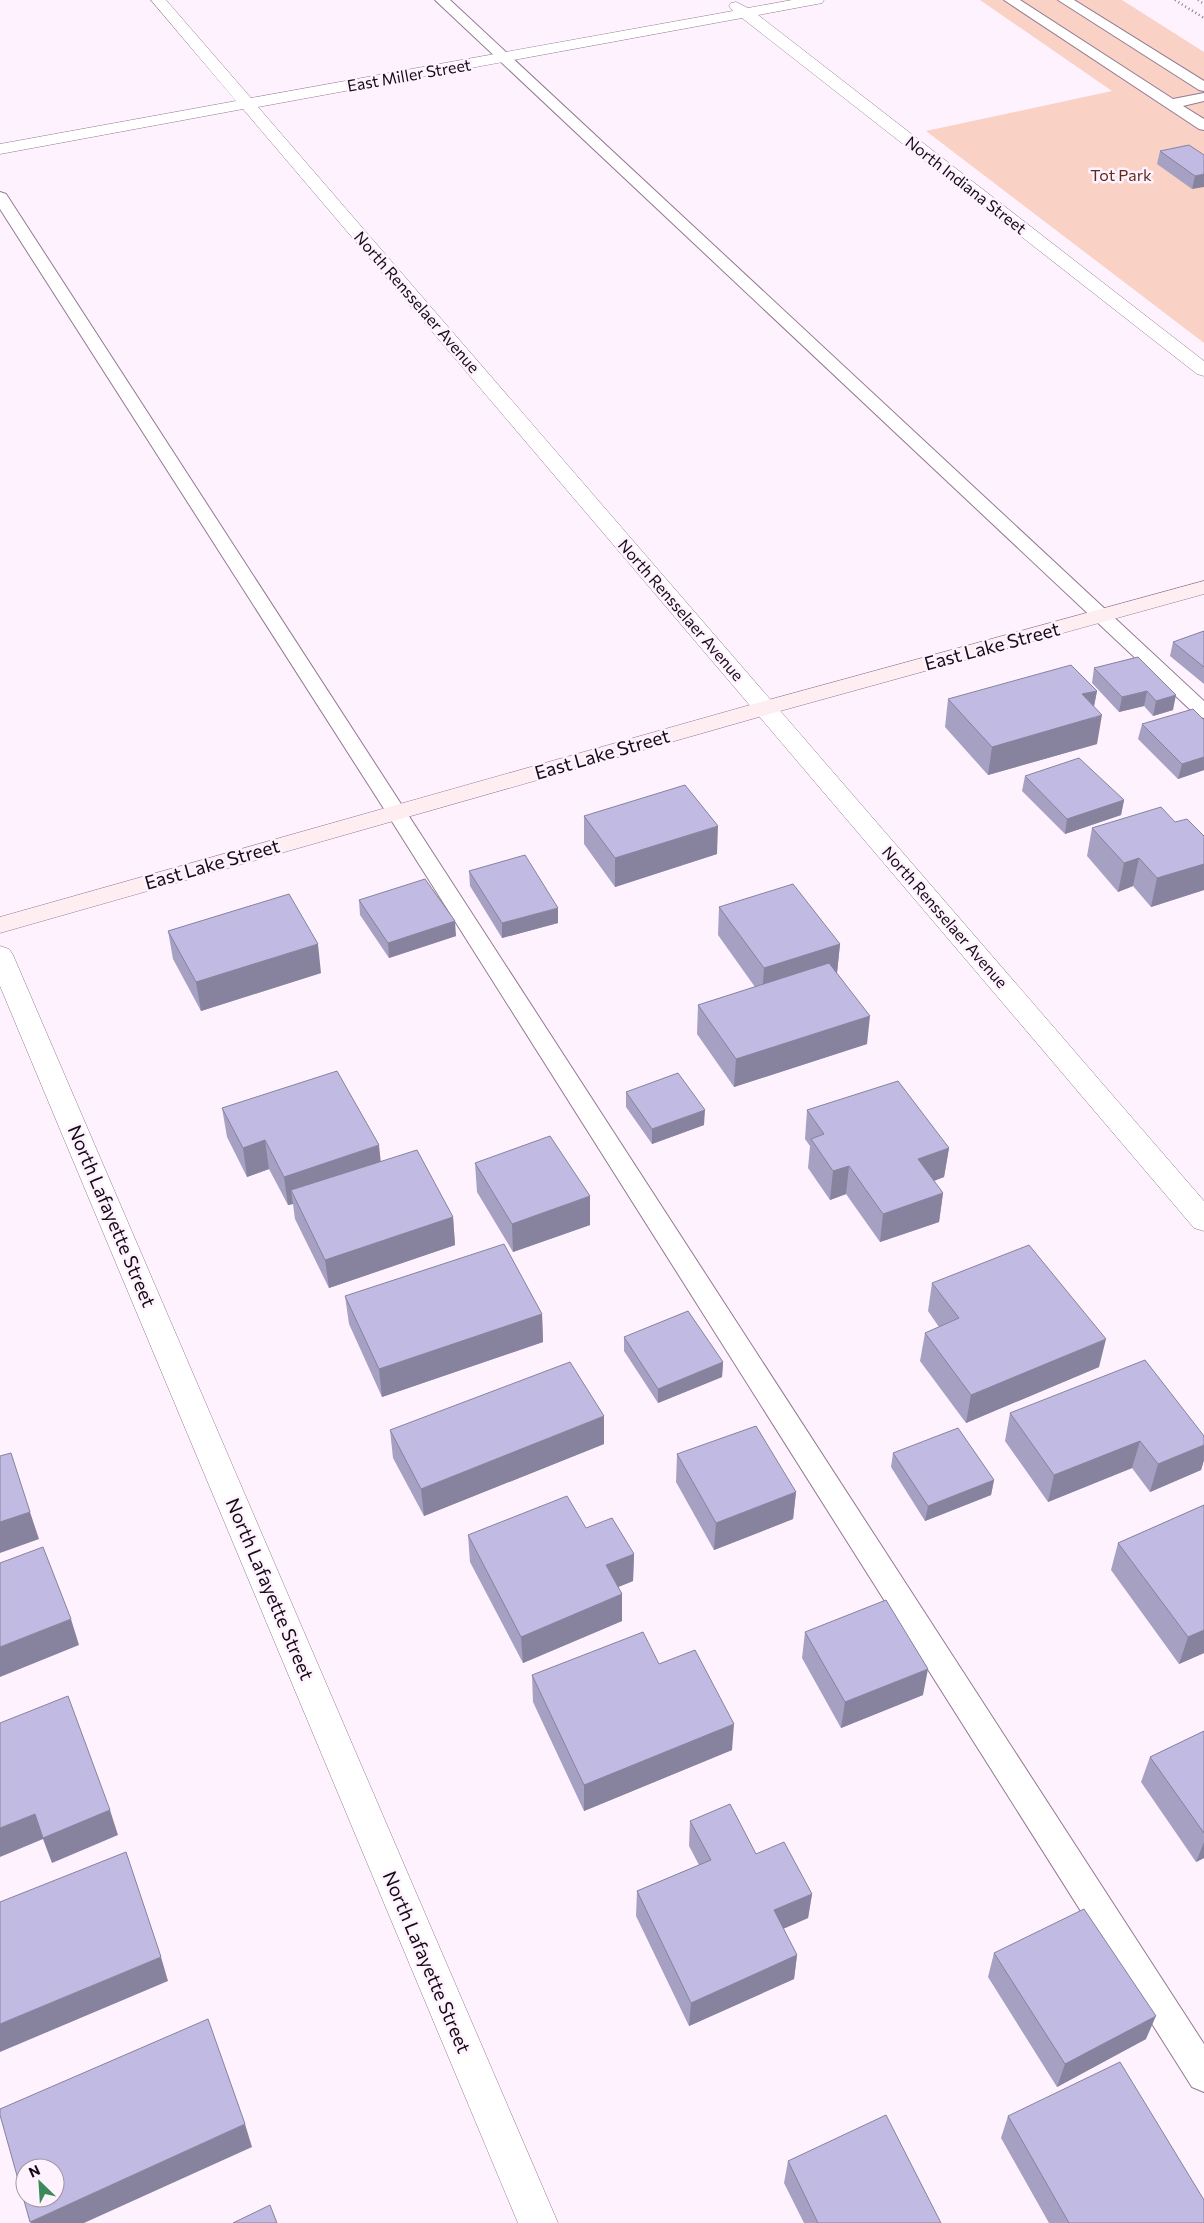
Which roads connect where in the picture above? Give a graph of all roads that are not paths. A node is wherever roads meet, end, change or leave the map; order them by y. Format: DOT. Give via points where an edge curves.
graph roads {
  1 [pos="158,0"];
  2 [pos="442,0"];
  3 [pos="728,0"];
  4 [pos="817,0"];
  5 [pos="1011,0"];
  6 [pos="1065,0"];
  7 [pos="745,13"];
  8 [pos="503,58"];
  9 [pos="1204,88"];
  10 [pos="1204,97"];
  11 [pos="247,104"];
  12 [pos="1171,104"];
  13 [pos="1204,126"];
  14 [pos="0,150"];
  15 [pos="0,197"];
  16 [pos="1204,370"];
  17 [pos="1204,587"];
  18 [pos="1101,616"];
  19 [pos="765,708"];
  20 [pos="1204,712"];
  21 [pos="397,812"];
  22 [pos="0,925"];
  23 [pos="0,955"];
  24 [pos="1204,1220"];
  25 [pos="1204,2075"];
  26 [pos="538,2223"];
  1 -- 11 [label="street, North Rensselaer Avenue"];
  2 -- 8 [label="lane"];
  3 -- 7 [label="street, North Indiana Street"];
  4 -- 7 [label="street, East Miller Street"];
  5 -- 12 [label="lane"];
  6 -- 9 [label="lane"];
  7 -- 8 [label="street, East Miller Street"];
  7 -- 16 [label="street, North Indiana Street"];
  8 -- 11 [label="street, East Miller Street"];
  8 -- 18 [label="lane"];
  10 -- 12 [label="lane"];
  11 -- 14 [label="street, East Miller Street"];
  11 -- 19 [label="street, North Rensselaer Avenue"];
  12 -- 13 [label="lane"];
  15 -- 21 [label="lane"];
  17 -- 18 [label="street, East Lake Street"];
  18 -- 19 [label="street, East Lake Street"];
  18 -- 20 [label="lane"];
  19 -- 21 [label="street, East Lake Street"];
  19 -- 24 [label="street, North Rensselaer Avenue"];
  21 -- 22 [label="street, East Lake Street"];
  21 -- 25 [label="lane"];
  23 -- 26 [label="street, North Lafayette Street"];
}
